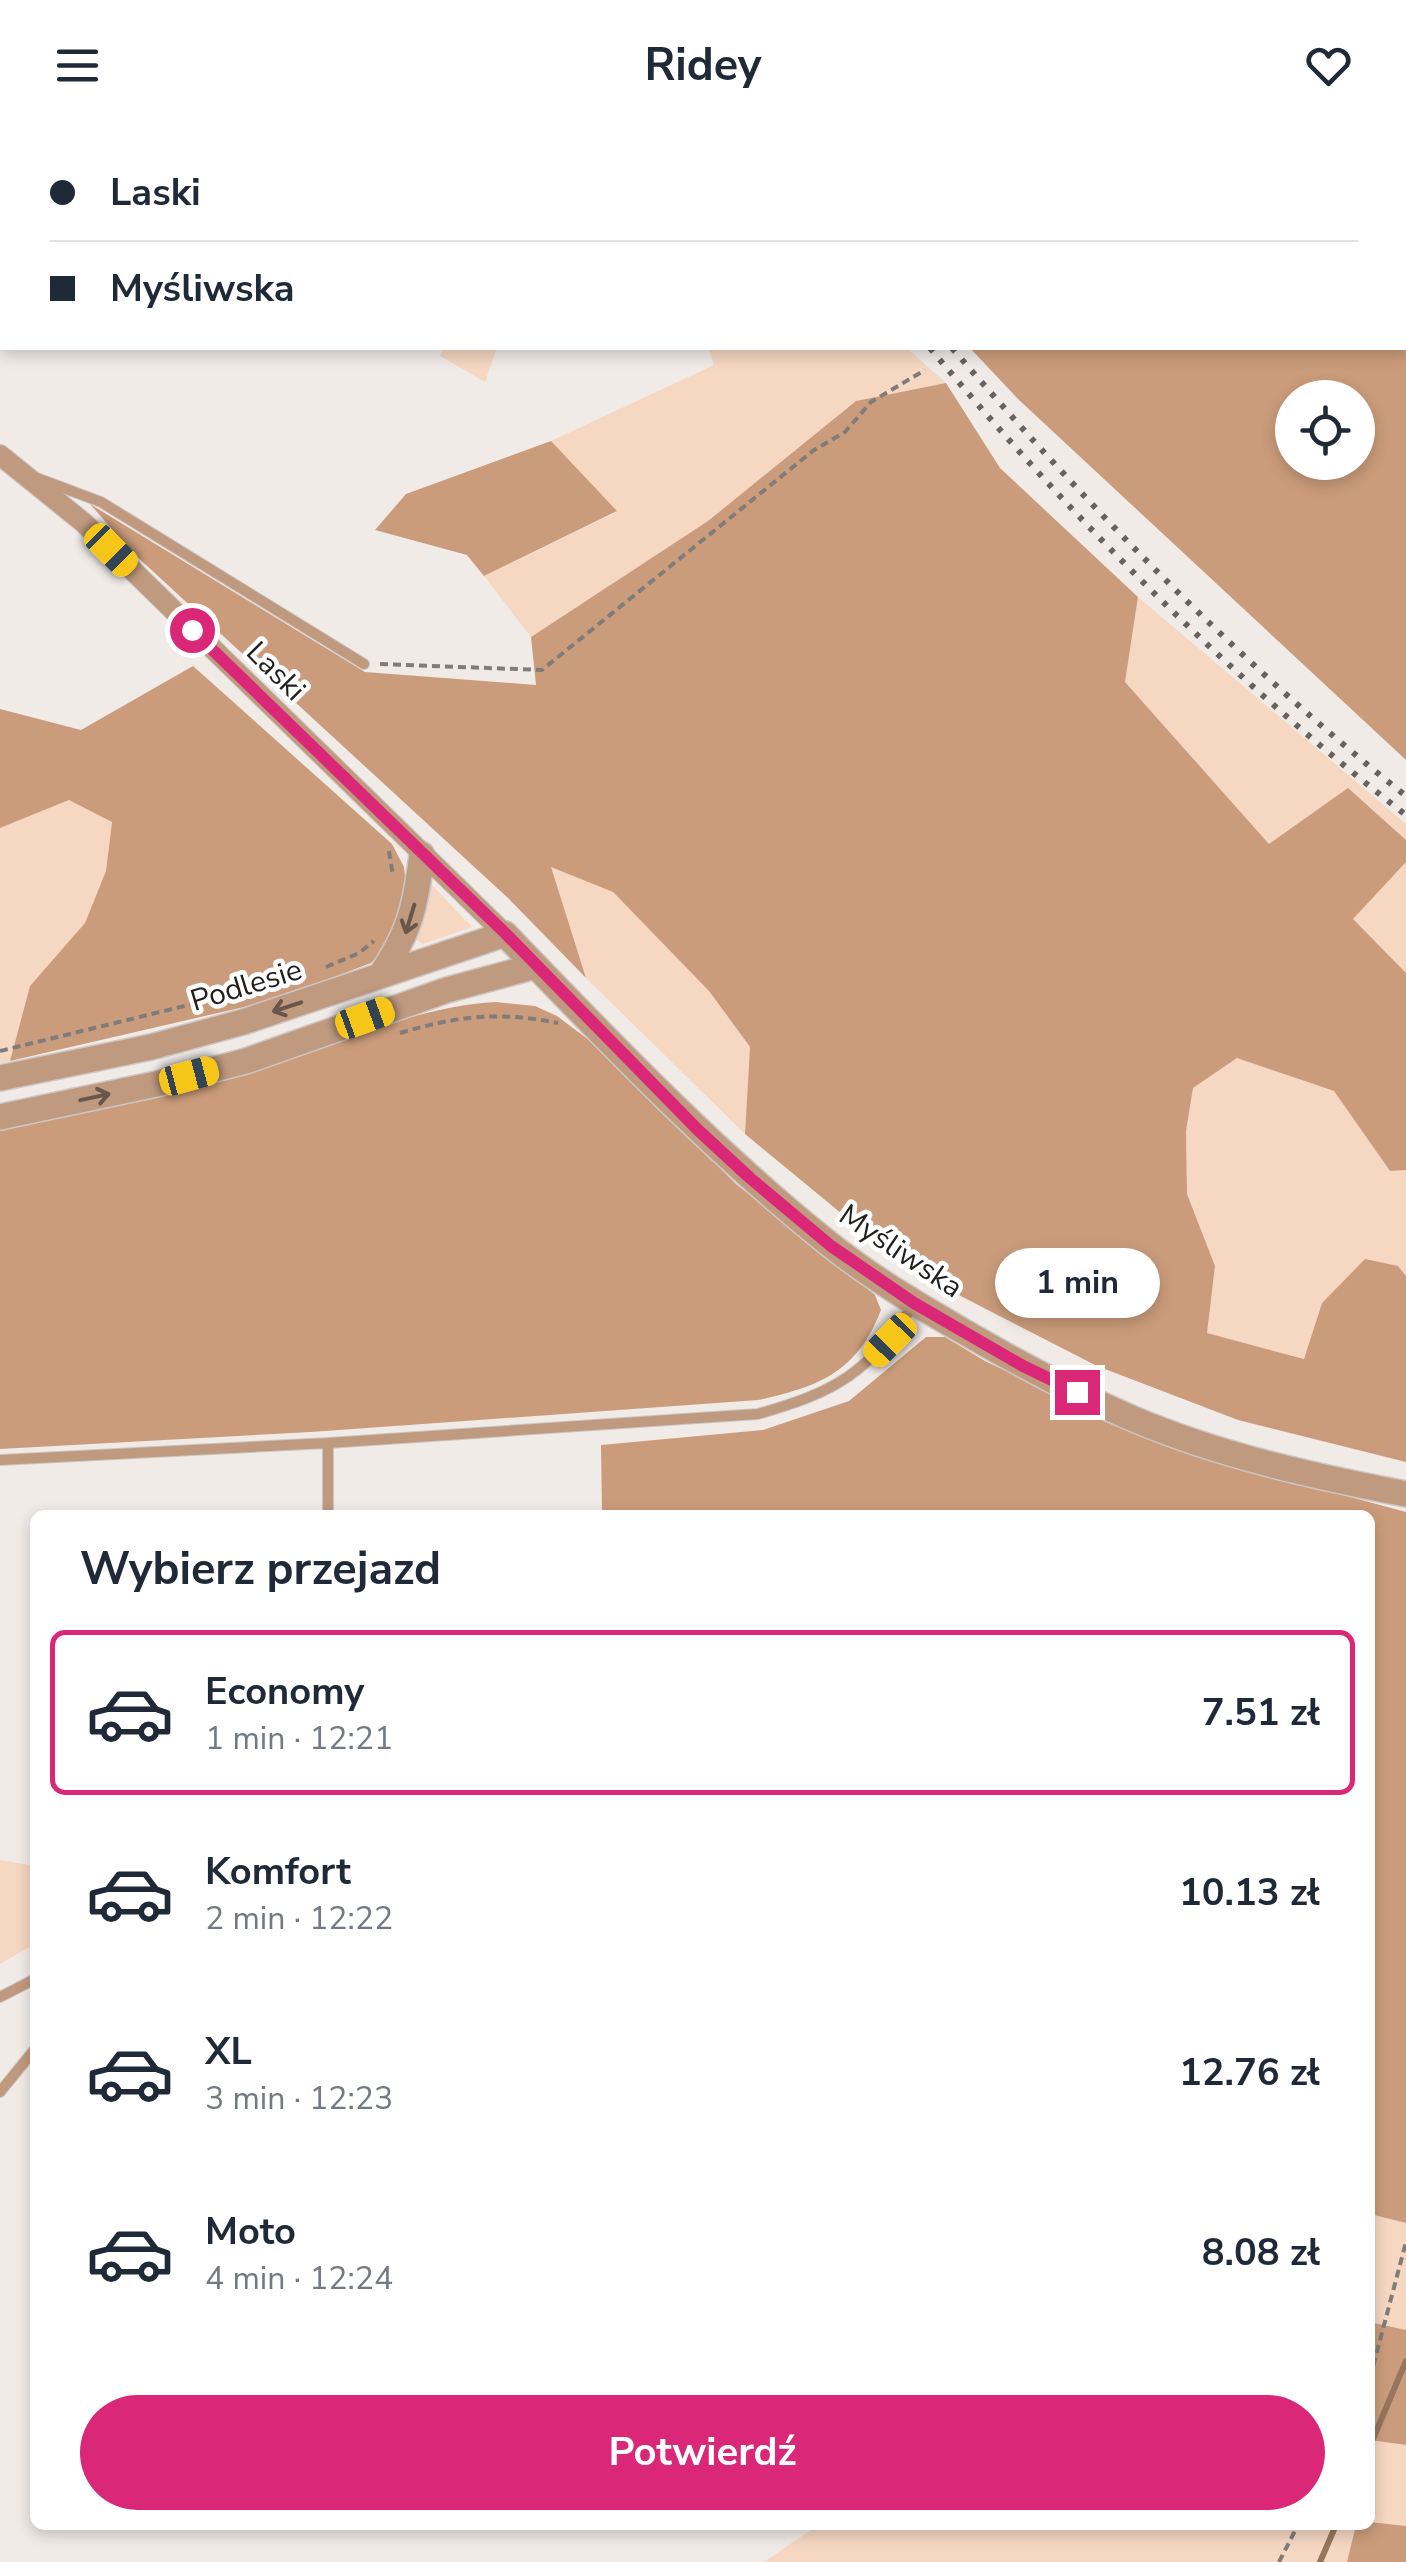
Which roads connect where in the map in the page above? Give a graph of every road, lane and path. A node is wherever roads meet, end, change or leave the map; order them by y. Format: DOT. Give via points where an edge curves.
graph roads {
  1 [pos="925,370"];
  2 [pos="0,455"];
  3 [pos="27,474"];
  4 [pos="364,664"];
  5 [pos="382,817"];
  6 [pos="422,855"];
  7 [pos="393,883"];
  8 [pos="506,934"];
  9 [pos="374,940"];
  10 [pos="433,958"];
  11 [pos="536,966"];
  12 [pos="323,968"];
  13 [pos="380,976"];
  14 [pos="289,980"];
  15 [pos="446,990"];
  16 [pos="0,1052"];
  17 [pos="0,1078"];
  18 [pos="0,1117"];
  19 [pos="914,1303"];
  20 [pos="328,1443"];
  21 [pos="0,1460"];
  22 [pos="1406,1494"];
  23 [pos="328,1510"];
  24 [pos="30,1982"];
  25 [pos="0,1997"];
  26 [pos="30,2056"];
  27 [pos="0,2092"];
  28 [pos="1406,2242"];
  29 [pos="1375,2359"];
  30 [pos="1295,2530"];
  31 [pos="1279,2562"];
  1 -- 4 [label="path" via="871,402 845,432 542,670"];
  2 -- 3 [label="street, Laski"];
  3 -- 4 [label="lane" via="100,502"];
  3 -- 5 [label="street, Laski"];
  5 -- 6 [label="street, Laski"];
  5 -- 7 [label="path"];
  6 -- 8 [label="street, Laski"];
  6 -- 13 [label="street, one-way" via="406,935"];
  8 -- 10 [label="street, Podlesie"];
  8 -- 11 [label="street, Myśliwska"];
  9 -- 12 [label="path" via="359,954"];
  10 -- 13 [label="street, Podlesie"];
  10 -- 15 [label="street" via="448,965"];
  11 -- 15 [label="street"];
  11 -- 19 [label="street, Myśliwska" via="737,1166 831,1246"];
  13 -- 17 [label="street, Podlesie, one-way" via="206,1032"];
  14 -- 16 [label="path"];
  18 -- 15 [label="street, one-way" via="246,1061"];
  19 -- 20 [label="lane" via="890,1340 836,1386 758,1414"];
  19 -- 22 [label="street, Myśliwska" via="1132,1418 1285,1469"];
  20 -- 21 [label="lane"];
  20 -- 23 [label="lane"];
  24 -- 25 [label="lane"];
  26 -- 27 [label="lane"];
  28 -- 29 [label="path"];
  30 -- 31 [label="path"];
}
